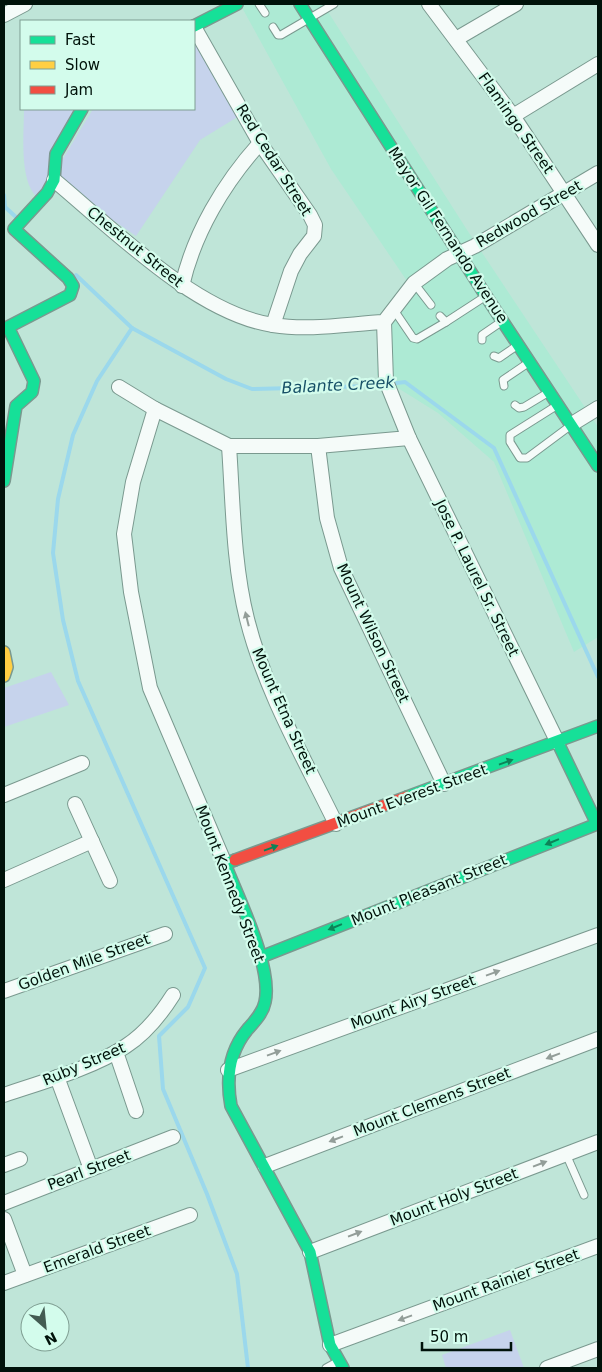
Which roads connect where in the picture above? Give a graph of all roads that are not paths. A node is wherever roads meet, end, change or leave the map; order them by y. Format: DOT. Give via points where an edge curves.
graph roads {
  1 [pos="25,4"];
  2 [pos="237,4"];
  3 [pos="259,4"];
  4 [pos="300,4"];
  5 [pos="334,4"];
  6 [pos="429,4"];
  7 [pos="516,4"];
  8 [pos="265,13"];
  9 [pos="4,15"];
  10 [pos="310,19"];
  11 [pos="195,25"];
  12 [pos="273,27"];
  13 [pos="195,28"];
  14 [pos="456,40"];
  15 [pos="598,64"];
  16 [pos="81,110"];
  17 [pos="513,116"];
  18 [pos="260,143"];
  19 [pos="598,173"];
  20 [pos="54,180"];
  21 [pos="564,193"];
  22 [pos="12,231"];
  23 [pos="598,244"];
  24 [pos="460,254"];
  25 [pos="414,283"];
  26 [pos="182,286"];
  27 [pos="486,296"];
  28 [pos="431,305"];
  29 [pos="394,310"];
  30 [pos="440,316"];
  31 [pos="503,321"];
  32 [pos="384,322"];
  33 [pos="446,322"];
  34 [pos="273,325"];
  35 [pos="6,328"];
  36 [pos="482,340"];
  37 [pos="519,345"];
  38 [pos="494,356"];
  39 [pos="530,362"];
  40 [pos="504,386"];
  41 [pos="118,387"];
  42 [pos="550,392"];
  43 [pos="515,405"];
  44 [pos="559,405"];
  45 [pos="598,408"];
  46 [pos="10,409"];
  47 [pos="155,409"];
  48 [pos="572,424"];
  49 [pos="409,438"];
  50 [pos="229,446"];
  51 [pos="318,446"];
  52 [pos="598,466"];
  53 [pos="4,481"];
  54 [pos="4,652"];
  55 [pos="4,676"];
  56 [pos="598,726"];
  57 [pos="558,742"];
  58 [pos="82,764"];
  59 [pos="444,784"];
  60 [pos="5,791"];
  61 [pos="75,804"];
  62 [pos="336,824"];
  63 [pos="598,825"];
  64 [pos="92,841"];
  65 [pos="225,864"];
  66 [pos="4,880"];
  67 [pos="110,882"];
  68 [pos="165,934"];
  69 [pos="598,934"];
  70 [pos="261,957"];
  71 [pos="4,991"];
  72 [pos="173,995"];
  73 [pos="598,1038"];
  74 [pos="116,1052"];
  75 [pos="228,1070"];
  76 [pos="57,1077"];
  77 [pos="4,1095"];
  78 [pos="136,1111"];
  79 [pos="173,1137"];
  80 [pos="598,1142"];
  81 [pos="566,1154"];
  82 [pos="20,1158"];
  83 [pos="4,1165"];
  84 [pos="265,1166"];
  85 [pos="91,1169"];
  86 [pos="584,1195"];
  87 [pos="4,1203"];
  88 [pos="190,1215"];
  89 [pos="4,1219"];
  90 [pos="598,1246"];
  91 [pos="310,1252"];
  92 [pos="25,1275"];
  93 [pos="4,1283"];
  94 [pos="330,1346"];
  95 [pos="598,1349"];
  96 [pos="340,1365"];
  97 [pos="326,1368"];
  98 [pos="547,1368"];
  1 -- 9 [label="street"];
  2 -- 11 [label="street"];
  3 -- 8 [label="lane"];
  4 -- 10 [label="street, Mayor Gil Fernando Avenue"];
  5 -- 10 [label="lane"];
  6 -- 14 [label="street, Flamingo Street"];
  7 -- 14 [label="street"];
  10 -- 12 [label="lane" via="281,35"];
  10 -- 24 [label="street, Mayor Gil Fernando Avenue"];
  13 -- 18 [label="street, Red Cedar Street"];
  14 -- 17 [label="street, Flamingo Street"];
  15 -- 17 [label="street"];
  16 -- 20 [label="street" via="56,154"];
  17 -- 21 [label="street, Flamingo Street"];
  18 -- 26 [label="street" via="242,163 209,214 187,265"];
  18 -- 34 [label="street, Red Cedar Street" via="315,225 314,236 292,271"];
  19 -- 21 [label="street, Redwood Street"];
  20 -- 22 [label="street" via="43,200"];
  20 -- 26 [label="street, Chestnut Street"];
  21 -- 23 [label="street, Flamingo Street"];
  21 -- 24 [label="street, Redwood Street"];
  22 -- 35 [label="street" via="68,278 73,286 70,294"];
  24 -- 25 [label="street" via="447,259"];
  24 -- 27 [label="street, Mayor Gil Fernando Avenue"];
  25 -- 28 [label="lane"];
  25 -- 29 [label="street"];
  26 -- 34 [label="street, Chestnut Street" via="242,318"];
  27 -- 31 [label="street, Mayor Gil Fernando Avenue"];
  27 -- 33 [label="lane"];
  29 -- 32 [label="street"];
  29 -- 33 [label="lane" via="413,338 417,339"];
  30 -- 33 [label="lane"];
  31 -- 36 [label="lane" via="482,335"];
  31 -- 37 [label="street, Mayor Gil Fernando Avenue"];
  32 -- 34 [label="street, Chestnut Street" via="299,327"];
  32 -- 49 [label="street, Jose P. Laurel Sr. Street" via="387,385"];
  35 -- 46 [label="street" via="34,381 32,392"];
  37 -- 38 [label="lane" via="498,358"];
  37 -- 39 [label="street, Mayor Gil Fernando Avenue"];
  39 -- 40 [label="lane" via="503,380"];
  39 -- 42 [label="street, Mayor Gil Fernando Avenue"];
  41 -- 47 [label="street"];
  42 -- 43 [label="lane" via="524,408"];
  42 -- 44 [label="street, Mayor Gil Fernando Avenue"];
  44 -- 48 [label="street, Mayor Gil Fernando Avenue"];
  44 -- 48 [label="lane" via="510,435 510,442 520,458 527,458"];
  45 -- 48 [label="street"];
  46 -- 53 [label="street"];
  47 -- 50 [label="street"];
  47 -- 65 [label="street, Mount Kennedy Street" via="134,482 124,534 131,592 150,688"];
  48 -- 52 [label="street, Mayor Gil Fernando Avenue"];
  49 -- 51 [label="street"];
  49 -- 57 [label="street, Jose P. Laurel Sr. Street"];
  50 -- 51 [label="street"];
  62 -- 50 [label="street, Mount Etna Street, one-way" via="264,672 247,620 239,583"];
  51 -- 59 [label="street, Mount Wilson Street" via="327,518 341,568"];
  54 -- 55 [label="street" via="8,663"];
  56 -- 57 [label="street, Mount Everest Street"];
  59 -- 57 [label="street, Mount Everest Street, one-way"];
  57 -- 63 [label="street, Jose P. Laurel Sr. Street"];
  58 -- 60 [label="street"];
  59 -- 62 [label="street, Mount Everest Street"];
  61 -- 64 [label="street"];
  65 -- 62 [label="street, Mount Everest Street, one-way"];
  63 -- 70 [label="street, Mount Pleasant Street, one-way"];
  64 -- 66 [label="street"];
  64 -- 67 [label="street"];
  65 -- 70 [label="street, Mount Kennedy Street"];
  68 -- 71 [label="street, Golden Mile Street"];
  75 -- 69 [label="street, Mount Airy Street, one-way"];
  70 -- 75 [label="street, Mount Kennedy Street" via="266,999 258,1018 240,1040"];
  72 -- 74 [label="street, Ruby Street" via="151,1025 128,1046"];
  73 -- 84 [label="street, Mount Clemens Street, one-way"];
  74 -- 76 [label="street, Ruby Street"];
  74 -- 78 [label="street"];
  75 -- 84 [label="street, Mount Kennedy Street" via="227,1089 231,1106"];
  76 -- 77 [label="street, Ruby Street"];
  76 -- 85 [label="street"];
  79 -- 85 [label="street, Pearl Street"];
  80 -- 81 [label="street, Mount Holy Street"];
  81 -- 86 [label="lane"];
  91 -- 81 [label="street, Mount Holy Street, one-way"];
  82 -- 83 [label="street"];
  84 -- 91 [label="street, Mount Kennedy Street"];
  85 -- 87 [label="street, Pearl Street"];
  88 -- 92 [label="street, Emerald Street"];
  89 -- 92 [label="street"];
  90 -- 94 [label="street, Mount Rainier Street, one-way"];
  91 -- 94 [label="street, Mount Kennedy Street"];
  92 -- 93 [label="street, Emerald Street"];
  94 -- 96 [label="street, Mount Kennedy Street"];
  95 -- 98 [label="street"];
  96 -- 97 [label="lane"];
}
